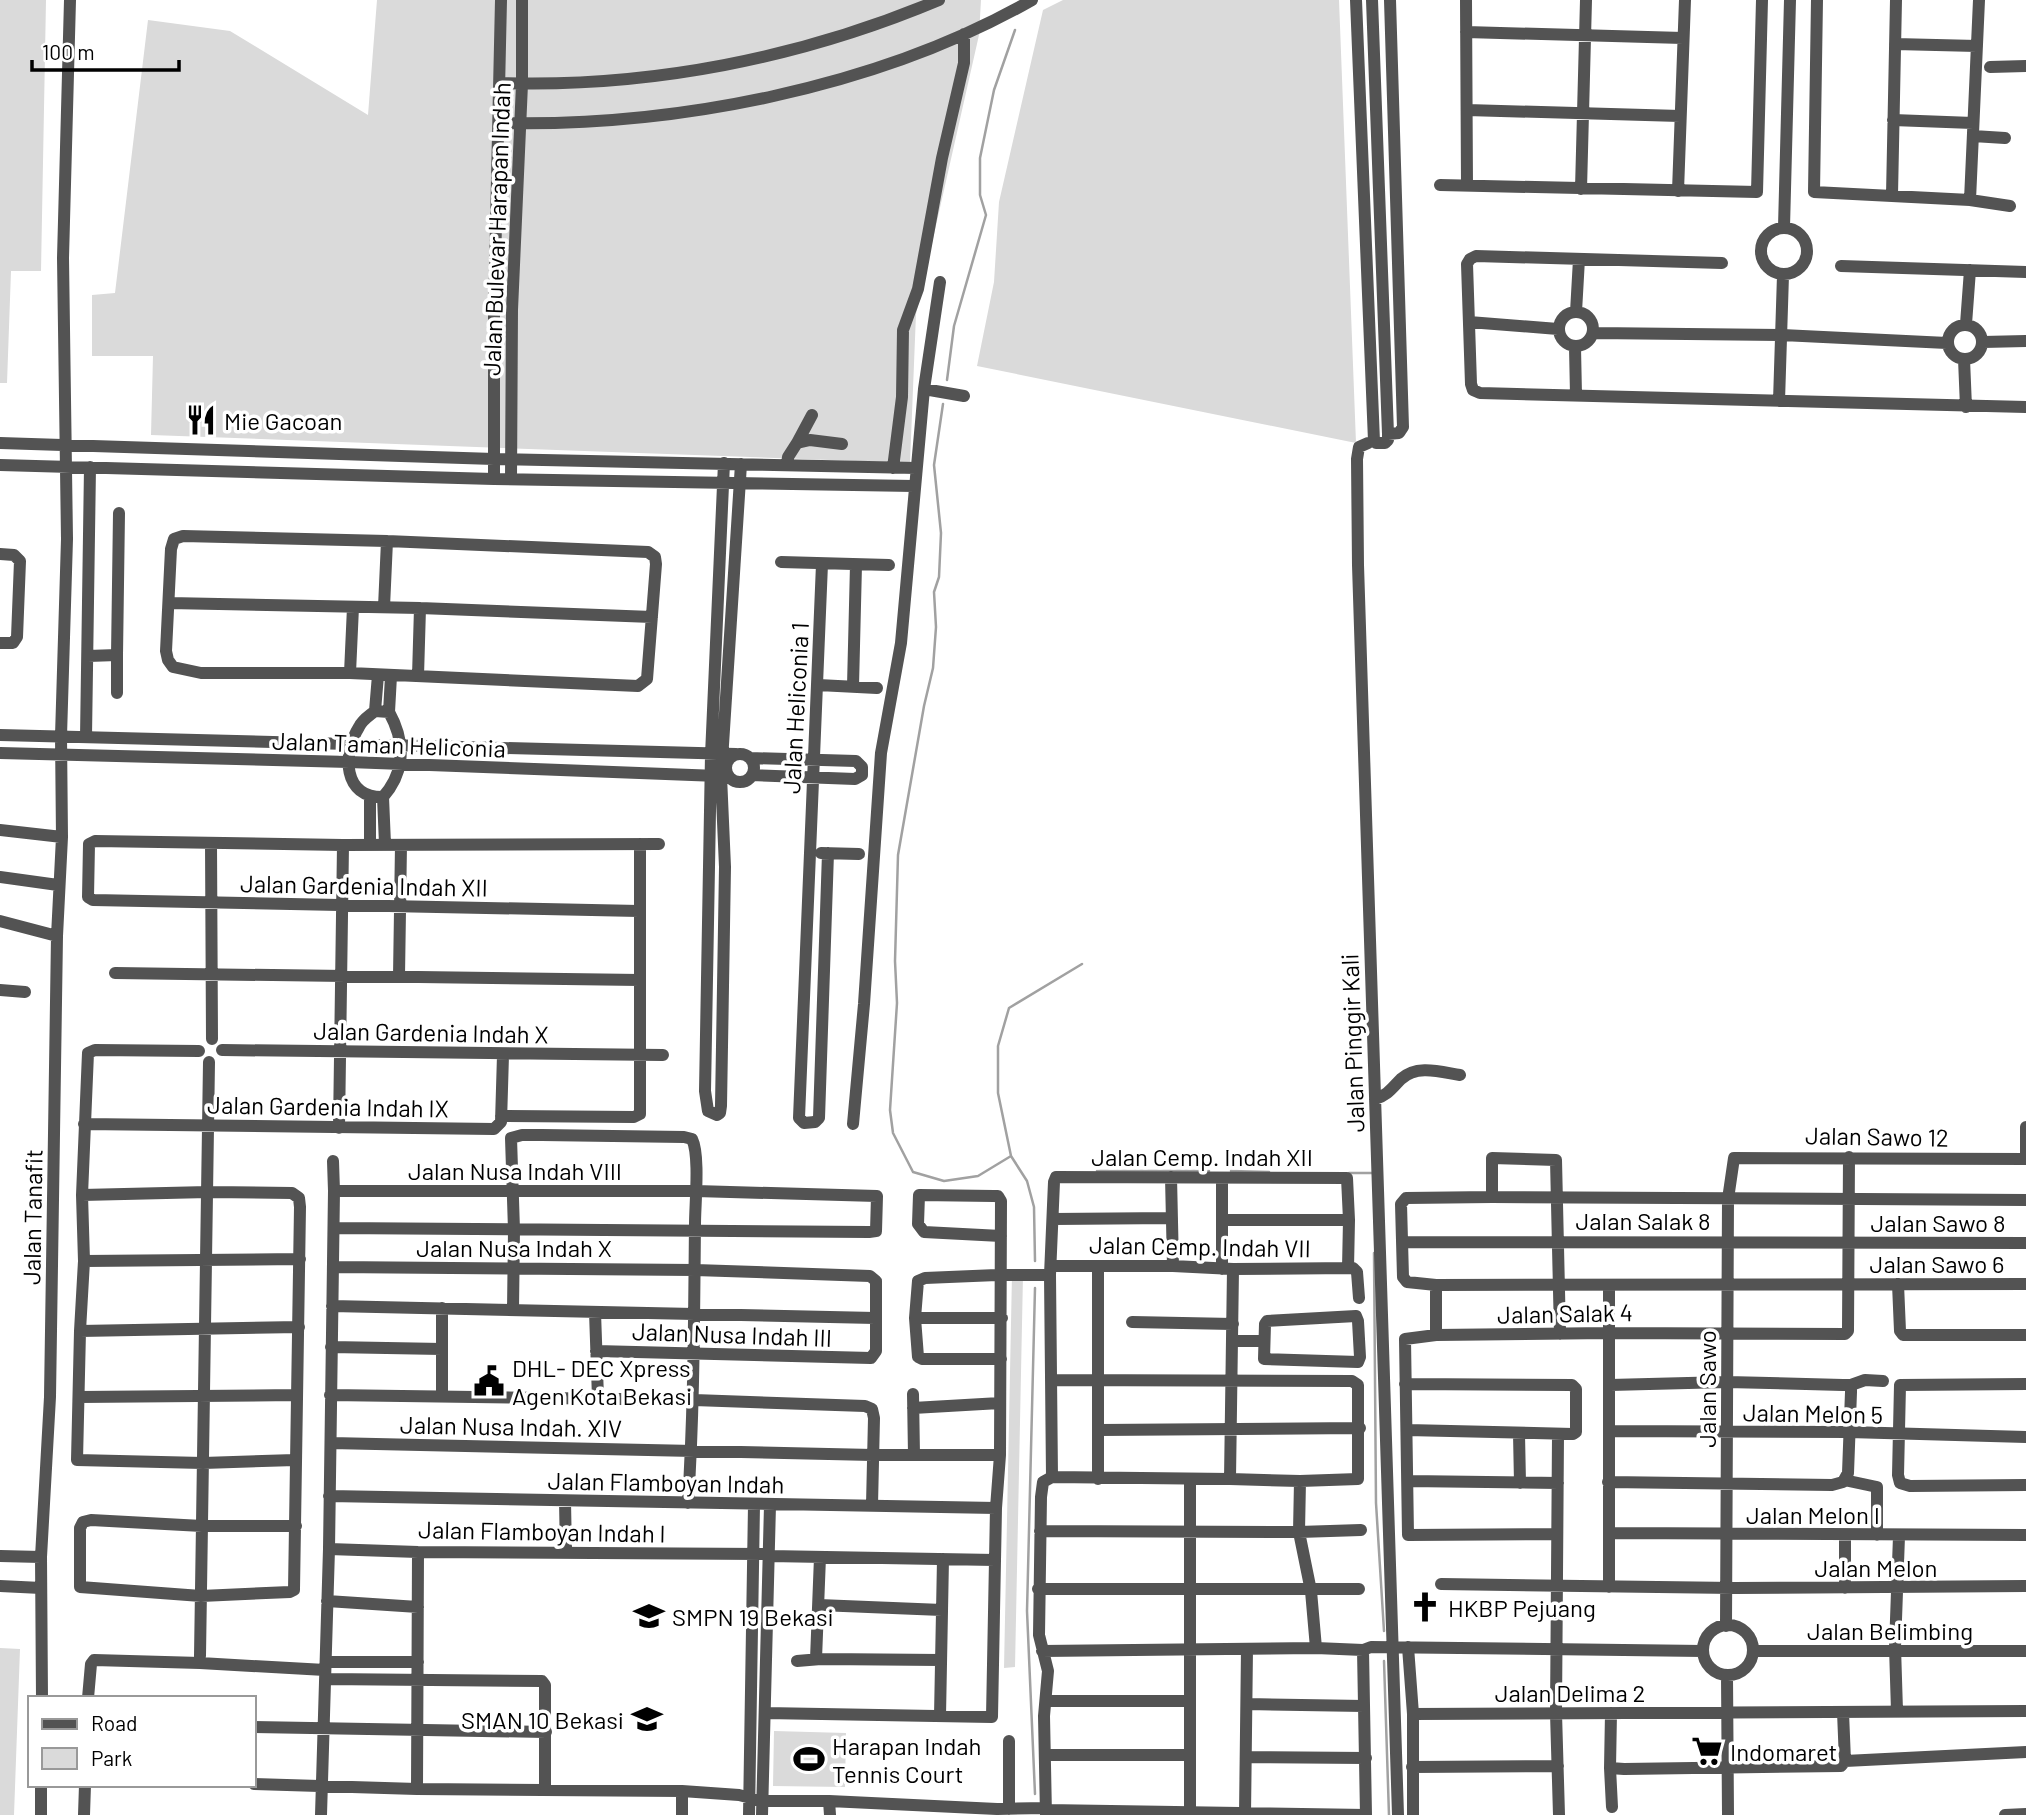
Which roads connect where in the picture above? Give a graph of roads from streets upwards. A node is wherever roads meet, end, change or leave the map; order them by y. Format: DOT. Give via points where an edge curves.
graph roads {
  1 [pos="70,0"];
  2 [pos="501,0"];
  3 [pos="522,0"];
  4 [pos="937,0"];
  5 [pos="1356,0"];
  6 [pos="1372,0"];
  7 [pos="1390,0"];
  8 [pos="1466,0"];
  9 [pos="1586,0"];
  10 [pos="1685,0"];
  11 [pos="1762,0"];
  12 [pos="1790,0"];
  13 [pos="1817,0"];
  14 [pos="1896,0"];
  15 [pos="1979,0"];
  16 [pos="1031,1"];
  17 [pos="1466,32"];
  18 [pos="964,34"];
  19 [pos="1585,36"];
  20 [pos="1683,38"];
  21 [pos="1895,44"];
  22 [pos="1977,46"];
  23 [pos="2026,66"];
  24 [pos="1990,67"];
  25 [pos="500,83"];
  26 [pos="522,84"];
  27 [pos="1467,110"];
  28 [pos="1583,113"];
  29 [pos="1680,116"];
  30 [pos="1893,120"];
  31 [pos="499,123"];
  32 [pos="520,124"];
  33 [pos="1973,129"];
  34 [pos="2005,138"];
  35 [pos="1440,185"];
  36 [pos="1467,186"];
  37 [pos="1581,188"];
  38 [pos="1678,191"];
  39 [pos="1892,195"];
  40 [pos="1970,200"];
  41 [pos="2010,206"];
  42 [pos="1784,227"];
  43 [pos="1579,258"];
  44 [pos="1722,262"];
  45 [pos="1842,267"];
  46 [pos="1970,270"];
  47 [pos="2026,272"];
  48 [pos="1783,275"];
  49 [pos="940,282"];
  50 [pos="1576,312"];
  51 [pos="1469,322"];
  52 [pos="1966,324"];
  53 [pos="1558,329"];
  54 [pos="1594,332"];
  55 [pos="1782,335"];
  56 [pos="2026,341"];
  57 [pos="1983,342"];
  58 [pos="1947,343"];
  59 [pos="1575,347"];
  60 [pos="1964,359"];
  61 [pos="924,389"];
  62 [pos="1576,395"];
  63 [pos="964,396"];
  64 [pos="1779,401"];
  65 [pos="1966,407"];
  66 [pos="2026,407"];
  67 [pos="813,415"];
  68 [pos="1388,434"];
  69 [pos="0,443"];
  70 [pos="797,443"];
  71 [pos="1368,443"];
  72 [pos="842,444"];
  73 [pos="66,446"];
  74 [pos="494,459"];
  75 [pos="512,459"];
  76 [pos="724,463"];
  77 [pos="741,464"];
  78 [pos="787,464"];
  79 [pos="0,465"];
  80 [pos="66,467"];
  81 [pos="90,467"];
  82 [pos="893,468"];
  83 [pos="916,468"];
  84 [pos="494,479"];
  85 [pos="511,479"];
  86 [pos="723,482"];
  87 [pos="740,482"];
  88 [pos="914,486"];
  89 [pos="119,513"];
  90 [pos="387,541"];
  91 [pos="0,554"];
  92 [pos="781,562"];
  93 [pos="822,564"];
  94 [pos="856,565"];
  95 [pos="889,565"];
  96 [pos="169,603"];
  97 [pos="354,607"];
  98 [pos="384,607"];
  99 [pos="420,608"];
  100 [pos="652,617"];
  101 [pos="0,643"];
  102 [pos="117,654"];
  103 [pos="88,656"];
  104 [pos="350,673"];
  105 [pos="378,675"];
  106 [pos="391,676"];
  107 [pos="418,676"];
  108 [pos="818,685"];
  109 [pos="853,686"];
  110 [pos="877,688"];
  111 [pos="117,693"];
  112 [pos="374,711"];
  113 [pos="389,712"];
  114 [pos="0,735"];
  115 [pos="61,736"];
  116 [pos="86,737"];
  117 [pos="351,743"];
  118 [pos="402,745"];
  119 [pos="0,753"];
  120 [pos="61,755"];
  121 [pos="723,755"];
  122 [pos="750,758"];
  123 [pos="784,759"];
  124 [pos="813,760"];
  125 [pos="349,762"];
  126 [pos="400,765"];
  127 [pos="752,775"];
  128 [pos="783,775"];
  129 [pos="720,776"];
  130 [pos="813,777"];
  131 [pos="370,797"];
  132 [pos="383,797"];
  133 [pos="0,831"];
  134 [pos="62,837"];
  135 [pos="211,843"];
  136 [pos="343,845"];
  137 [pos="370,845"];
  138 [pos="385,845"];
  139 [pos="401,845"];
  140 [pos="640,845"];
  141 [pos="659,845"];
  142 [pos="811,853"];
  143 [pos="828,853"];
  144 [pos="859,854"];
  145 [pos="0,877"];
  146 [pos="58,885"];
  147 [pos="211,903"];
  148 [pos="342,907"];
  149 [pos="401,907"];
  150 [pos="639,911"];
  151 [pos="0,921"];
  152 [pos="57,936"];
  153 [pos="115,973"];
  154 [pos="211,974"];
  155 [pos="342,975"];
  156 [pos="399,976"];
  157 [pos="640,980"];
  158 [pos="0,990"];
  159 [pos="24,992"];
  160 [pos="212,1039"];
  161 [pos="222,1050"];
  162 [pos="199,1051"];
  163 [pos="340,1052"];
  164 [pos="503,1055"];
  165 [pos="640,1055"];
  166 [pos="663,1055"];
  167 [pos="209,1062"];
  168 [pos="1460,1075"];
  169 [pos="1375,1099"];
  170 [pos="501,1116"];
  171 [pos="84,1124"];
  172 [pos="853,1124"];
  173 [pos="209,1125"];
  174 [pos="2026,1127"];
  175 [pos="339,1128"];
  176 [pos="1738,1156"];
  177 [pos="1849,1157"];
  178 [pos="2023,1157"];
  179 [pos="333,1161"];
  180 [pos="1171,1177"];
  181 [pos="1222,1178"];
  182 [pos="334,1191"];
  183 [pos="512,1191"];
  184 [pos="695,1191"];
  185 [pos="208,1192"];
  186 [pos="82,1195"];
  187 [pos="1492,1197"];
  188 [pos="1559,1199"];
  189 [pos="1728,1199"];
  190 [pos="1849,1199"];
  191 [pos="2026,1200"];
  192 [pos="1053,1219"];
  193 [pos="1172,1219"];
  194 [pos="1222,1220"];
  195 [pos="1349,1220"];
  196 [pos="334,1228"];
  197 [pos="514,1230"];
  198 [pos="695,1231"];
  199 [pos="1001,1236"];
  200 [pos="1559,1241"];
  201 [pos="1728,1241"];
  202 [pos="1403,1242"];
  203 [pos="1849,1242"];
  204 [pos="2026,1243"];
  205 [pos="300,1259"];
  206 [pos="84,1261"];
  207 [pos="206,1261"];
  208 [pos="1098,1266"];
  209 [pos="1173,1266"];
  210 [pos="334,1267"];
  211 [pos="514,1268"];
  212 [pos="1348,1268"];
  213 [pos="1227,1269"];
  214 [pos="695,1270"];
  215 [pos="1046,1272"];
  216 [pos="1003,1275"];
  217 [pos="1848,1284"];
  218 [pos="1898,1284"];
  219 [pos="2026,1284"];
  220 [pos="1436,1285"];
  221 [pos="1559,1285"];
  222 [pos="1609,1285"];
  223 [pos="1728,1285"];
  224 [pos="1359,1298"];
  225 [pos="332,1306"];
  226 [pos="442,1308"];
  227 [pos="513,1310"];
  228 [pos="595,1312"];
  229 [pos="694,1314"];
  230 [pos="875,1318"];
  231 [pos="915,1318"];
  232 [pos="1002,1318"];
  233 [pos="1132,1322"];
  234 [pos="1233,1324"];
  235 [pos="299,1327"];
  236 [pos="205,1329"];
  237 [pos="79,1331"];
  238 [pos="1611,1333"];
  239 [pos="1560,1334"];
  240 [pos="1727,1334"];
  241 [pos="1436,1335"];
  242 [pos="2026,1335"];
  243 [pos="1232,1341"];
  244 [pos="1264,1341"];
  245 [pos="331,1348"];
  246 [pos="442,1349"];
  247 [pos="596,1351"];
  248 [pos="694,1353"];
  249 [pos="1001,1359"];
  250 [pos="1098,1379"];
  251 [pos="1051,1380"];
  252 [pos="1233,1380"];
  253 [pos="1727,1381"];
  254 [pos="1883,1381"];
  255 [pos="1405,1384"];
  256 [pos="2026,1384"];
  257 [pos="1610,1385"];
  258 [pos="1851,1385"];
  259 [pos="913,1394"];
  260 [pos="297,1395"];
  261 [pos="330,1395"];
  262 [pos="442,1396"];
  263 [pos="79,1397"];
  264 [pos="204,1397"];
  265 [pos="598,1398"];
  266 [pos="694,1400"];
  267 [pos="1000,1403"];
  268 [pos="913,1408"];
  269 [pos="1360,1428"];
  270 [pos="1232,1429"];
  271 [pos="1099,1430"];
  272 [pos="1407,1430"];
  273 [pos="1610,1432"];
  274 [pos="1849,1432"];
  275 [pos="1727,1433"];
  276 [pos="1519,1434"];
  277 [pos="1558,1435"];
  278 [pos="1898,1435"];
  279 [pos="2026,1437"];
  280 [pos="331,1443"];
  281 [pos="691,1451"];
  282 [pos="873,1455"];
  283 [pos="914,1455"];
  284 [pos="1000,1455"];
  285 [pos="295,1460"];
  286 [pos="203,1463"];
  287 [pos="1052,1477"];
  288 [pos="1098,1479"];
  289 [pos="1230,1479"];
  290 [pos="1190,1480"];
  291 [pos="1300,1480"];
  292 [pos="1844,1480"];
  293 [pos="1408,1481"];
  294 [pos="1608,1482"];
  295 [pos="1520,1483"];
  296 [pos="1559,1483"];
  297 [pos="1727,1484"];
  298 [pos="2026,1485"];
  299 [pos="332,1496"];
  300 [pos="565,1501"];
  301 [pos="688,1503"];
  302 [pos="754,1505"];
  303 [pos="770,1505"];
  304 [pos="872,1505"];
  305 [pos="996,1508"];
  306 [pos="202,1526"];
  307 [pos="296,1526"];
  308 [pos="1361,1530"];
  309 [pos="1040,1531"];
  310 [pos="1189,1532"];
  311 [pos="1300,1532"];
  312 [pos="1609,1533"];
  313 [pos="1557,1534"];
  314 [pos="1727,1534"];
  315 [pos="1845,1535"];
  316 [pos="1878,1535"];
  317 [pos="2026,1535"];
  318 [pos="1899,1536"];
  319 [pos="329,1549"];
  320 [pos="418,1552"];
  321 [pos="566,1553"];
  322 [pos="755,1554"];
  323 [pos="769,1555"];
  324 [pos="0,1556"];
  325 [pos="41,1557"];
  326 [pos="820,1557"];
  327 [pos="943,1559"];
  328 [pos="995,1560"];
  329 [pos="1441,1584"];
  330 [pos="0,1586"];
  331 [pos="1557,1586"];
  332 [pos="2026,1586"];
  333 [pos="1609,1587"];
  334 [pos="41,1588"];
  335 [pos="1727,1588"];
  336 [pos="1844,1588"];
  337 [pos="1896,1588"];
  338 [pos="1038,1589"];
  339 [pos="1359,1589"];
  340 [pos="1189,1591"];
  341 [pos="1311,1591"];
  342 [pos="201,1596"];
  343 [pos="327,1601"];
  344 [pos="819,1605"];
  345 [pos="418,1607"];
  346 [pos="942,1610"];
  347 [pos="1726,1626"];
  348 [pos="1408,1647"];
  349 [pos="1316,1648"];
  350 [pos="1378,1648"];
  351 [pos="1247,1649"];
  352 [pos="1557,1649"];
  353 [pos="1190,1650"];
  354 [pos="1042,1651"];
  355 [pos="1703,1651"];
  356 [pos="1754,1651"];
  357 [pos="1895,1651"];
  358 [pos="2026,1651"];
  359 [pos="200,1656"];
  360 [pos="816,1659"];
  361 [pos="941,1660"];
  362 [pos="797,1661"];
  363 [pos="418,1662"];
  364 [pos="325,1670"];
  365 [pos="1727,1676"];
  366 [pos="418,1679"];
  367 [pos="42,1696"];
  368 [pos="88,1696"];
  369 [pos="1046,1701"];
  370 [pos="1190,1701"];
  371 [pos="1247,1704"];
  372 [pos="1364,1706"];
  373 [pos="2026,1710"];
  374 [pos="1843,1712"];
  375 [pos="1897,1712"];
  376 [pos="765,1713"];
  377 [pos="1556,1713"];
  378 [pos="1611,1713"];
  379 [pos="1727,1713"];
  380 [pos="1413,1714"];
  381 [pos="940,1716"];
  382 [pos="256,1727"];
  383 [pos="323,1727"];
  384 [pos="417,1730"];
  385 [pos="546,1732"];
  386 [pos="1009,1741"];
  387 [pos="2026,1752"];
  388 [pos="1046,1755"];
  389 [pos="1190,1755"];
  390 [pos="1247,1757"];
  391 [pos="1366,1758"];
  392 [pos="1844,1761"];
  393 [pos="1558,1766"];
  394 [pos="1412,1767"];
  395 [pos="1610,1768"];
  396 [pos="1727,1768"];
  397 [pos="256,1784"];
  398 [pos="321,1786"];
  399 [pos="41,1787"];
  400 [pos="85,1787"];
  401 [pos="416,1789"];
  402 [pos="545,1790"];
  403 [pos="682,1791"];
  404 [pos="830,1801"];
  405 [pos="757,1804"];
  406 [pos="1612,1807"];
  407 [pos="1015,1808"];
  408 [pos="1045,1811"];
  409 [pos="1190,1814"];
  410 [pos="2026,1814"];
  411 [pos="41,1815"];
  412 [pos="84,1815"];
  413 [pos="321,1815"];
  414 [pos="682,1815"];
  415 [pos="749,1815"];
  416 [pos="830,1815"];
  417 [pos="1245,1815"];
  418 [pos="1366,1815"];
  419 [pos="1398,1815"];
  420 [pos="1413,1815"];
  421 [pos="1559,1815"];
  422 [pos="1728,1815"];
  423 [pos="2005,1815"];
  1 -- 73 [label="street, Jalan Tanafit" via="64,258"];
  2 -- 25 [label="street, Jalan Bulevar Harapan Indah"];
  3 -- 26 [label="street, Jalan Bulevar Harapan Indah"];
  4 -- 26 [label="street" via="874,26 782,54 620,79"];
  5 -- 68 [label="street" via="1374,442 1386,442"];
  6 -- 68 [label="street"];
  7 -- 68 [label="street" via="1403,427 1399,433"];
  8 -- 17 [label="street"];
  9 -- 19 [label="street"];
  10 -- 20 [label="street"];
  11 -- 38 [label="street" via="1757,192"];
  12 -- 42 [label="street"];
  13 -- 39 [label="street" via="1814,192"];
  14 -- 21 [label="street"];
  15 -- 22 [label="street"];
  16 -- 18 [label="street"];
  17 -- 19 [label="street"];
  17 -- 27 [label="street"];
  18 -- 32 [label="street" via="883,66 786,93 702,110"];
  18 -- 82 [label="street" via="964,63 918,289 903,330 902,397"];
  19 -- 20 [label="street"];
  19 -- 28 [label="street"];
  20 -- 29 [label="street"];
  21 -- 22 [label="street"];
  21 -- 30 [label="street"];
  22 -- 33 [label="street"];
  23 -- 24 [label="street"];
  25 -- 26 [label="street"];
  25 -- 31 [label="street, Jalan Bulevar Harapan Indah"];
  26 -- 32 [label="street, Jalan Bulevar Harapan Indah"];
  27 -- 28 [label="street"];
  27 -- 36 [label="street"];
  28 -- 29 [label="street"];
  28 -- 37 [label="street"];
  29 -- 38 [label="street"];
  30 -- 33 [label="street"];
  30 -- 39 [label="street"];
  31 -- 32 [label="street"];
  31 -- 74 [label="street, Jalan Bulevar Harapan Indah"];
  32 -- 75 [label="street, Jalan Bulevar Harapan Indah" via="512,310"];
  33 -- 34 [label="street"];
  33 -- 40 [label="street"];
  35 -- 36 [label="street"];
  36 -- 37 [label="street"];
  37 -- 38 [label="street"];
  39 -- 40 [label="street"];
  40 -- 41 [label="street"];
  42 -- 48 [label="street" via="1763,239 1760,251 1771,271"];
  42 -- 48 [label="street" via="1796,230 1808,251 1796,271"];
  43 -- 44 [label="street"];
  43 -- 50 [label="street"];
  43 -- 51 [label="street" via="1470,259"];
  45 -- 46 [label="street"];
  46 -- 47 [label="street"];
  46 -- 52 [label="street"];
  48 -- 55 [label="street"];
  49 -- 61 [label="street"];
  50 -- 53 [label="street" via="1567,314"];
  50 -- 54 [label="street" via="1592,321"];
  51 -- 53 [label="street"];
  51 -- 62 [label="street" via="1474,390"];
  52 -- 57 [label="street" via="1975,326"];
  52 -- 58 [label="street" via="1956,326"];
  53 -- 59 [label="street" via="1560,338"];
  54 -- 55 [label="street"];
  54 -- 59 [label="street" via="1584,345"];
  55 -- 58 [label="street"];
  55 -- 64 [label="street"];
  56 -- 57 [label="street"];
  57 -- 60 [label="street" via="1980,351"];
  58 -- 60 [label="street" via="1956,357"];
  59 -- 62 [label="street"];
  60 -- 65 [label="street"];
  61 -- 63 [label="street"];
  61 -- 83 [label="street"];
  62 -- 64 [label="street"];
  64 -- 65 [label="street"];
  65 -- 66 [label="street"];
  67 -- 70 [label="street"];
  69 -- 73 [label="street"];
  70 -- 72 [label="street"];
  70 -- 78 [label="street"];
  71 -- 169 [label="street, Jalan Pinggir Kali" via="1359,447 1357,459"];
  73 -- 74 [label="street"];
  73 -- 80 [label="street, Jalan Tanafit"];
  74 -- 75 [label="street"];
  74 -- 84 [label="street, Jalan Bulevar Harapan Indah"];
  75 -- 76 [label="street"];
  75 -- 85 [label="street, Jalan Bulevar Harapan Indah"];
  76 -- 77 [label="street"];
  76 -- 86 [label="street"];
  77 -- 78 [label="street"];
  77 -- 87 [label="street"];
  78 -- 82 [label="street"];
  79 -- 80 [label="street"];
  80 -- 81 [label="street"];
  80 -- 115 [label="street, Jalan Tanafit"];
  81 -- 84 [label="street"];
  81 -- 103 [label="street"];
  82 -- 83 [label="street"];
  83 -- 88 [label="street"];
  84 -- 85 [label="street"];
  85 -- 86 [label="street"];
  86 -- 87 [label="street"];
  86 -- 121 [label="street"];
  87 -- 88 [label="street"];
  87 -- 121 [label="street"];
  88 -- 172 [label="street" via="904,618 881,753"];
  89 -- 102 [label="street"];
  90 -- 96 [label="street" via="177,537 170,549"];
  90 -- 98 [label="street"];
  90 -- 100 [label="street" via="642,550 656,561"];
  91 -- 101 [label="street" via="17,556 20,567 17,637 13,643"];
  92 -- 93 [label="street"];
  93 -- 94 [label="street"];
  93 -- 108 [label="street, Jalan Heliconia 1"];
  94 -- 95 [label="street"];
  94 -- 109 [label="street"];
  96 -- 97 [label="street"];
  96 -- 104 [label="street" via="166,650 173,667 201,673"];
  97 -- 98 [label="street"];
  97 -- 104 [label="street"];
  98 -- 99 [label="street"];
  99 -- 100 [label="street"];
  99 -- 107 [label="street"];
  100 -- 107 [label="street" via="649,670 638,686"];
  102 -- 103 [label="street"];
  102 -- 111 [label="street"];
  103 -- 116 [label="street"];
  104 -- 105 [label="street"];
  105 -- 106 [label="street"];
  105 -- 112 [label="street"];
  106 -- 107 [label="street"];
  106 -- 113 [label="street"];
  108 -- 109 [label="street"];
  108 -- 124 [label="street, Jalan Heliconia 1"];
  109 -- 110 [label="street"];
  112 -- 113 [label="street"];
  112 -- 117 [label="street"];
  113 -- 118 [label="street"];
  114 -- 115 [label="street, Jalan Taman Heliconia"];
  115 -- 116 [label="street, Jalan Taman Heliconia"];
  115 -- 120 [label="street, Jalan Tanafit"];
  116 -- 117 [label="street, Jalan Taman Heliconia"];
  117 -- 118 [label="street, Jalan Taman Heliconia"];
  117 -- 125 [label="street"];
  118 -- 121 [label="street, Jalan Taman Heliconia"];
  118 -- 126 [label="street"];
  119 -- 120 [label="street, Jalan Taman Heliconia"];
  120 -- 125 [label="street, Jalan Taman Heliconia"];
  120 -- 134 [label="street, Jalan Tanafit"];
  121 -- 122 [label="street, Jalan Taman Heliconia"];
  121 -- 129 [label="street"];
  121 -- 129 [label="street" via="726,771"];
  122 -- 123 [label="street, Jalan Taman Heliconia"];
  122 -- 127 [label="street"];
  123 -- 124 [label="street, Jalan Taman Heliconia"];
  123 -- 128 [label="street"];
  124 -- 130 [label="street, Jalan Heliconia 1"];
  124 -- 130 [label="street, Jalan Taman Heliconia" via="856,761 863,771 855,779"];
  125 -- 126 [label="street, Jalan Taman Heliconia"];
  125 -- 131 [label="street" via="356,788"];
  126 -- 129 [label="street, Jalan Taman Heliconia"];
  126 -- 132 [label="street"];
  127 -- 128 [label="street"];
  127 -- 129 [label="street, Jalan Taman Heliconia" via="740,782"];
  128 -- 130 [label="street"];
  129 -- 129 [label="street" via="722,1106 717,1115 708,1111 705,1091"];
  130 -- 142 [label="street, Jalan Heliconia 1"];
  131 -- 132 [label="street"];
  131 -- 137 [label="street"];
  132 -- 138 [label="street"];
  133 -- 134 [label="street"];
  134 -- 146 [label="street, Jalan Tanafit"];
  135 -- 136 [label="street"];
  135 -- 147 [label="street"];
  135 -- 147 [label="street, Jalan Gardenia Indah XII" via="93,841 88,899"];
  136 -- 137 [label="street"];
  136 -- 148 [label="street"];
  137 -- 138 [label="street"];
  138 -- 139 [label="street"];
  139 -- 140 [label="street"];
  139 -- 149 [label="street"];
  140 -- 141 [label="street"];
  140 -- 150 [label="street"];
  142 -- 143 [label="street"];
  142 -- 143 [label="street, Jalan Heliconia 1" via="799,1118 804,1123 819,1118"];
  143 -- 144 [label="street"];
  145 -- 146 [label="street"];
  146 -- 152 [label="street, Jalan Tanafit"];
  147 -- 148 [label="street, Jalan Gardenia Indah XII"];
  147 -- 154 [label="street"];
  148 -- 149 [label="street, Jalan Gardenia Indah XII"];
  148 -- 155 [label="street"];
  149 -- 150 [label="street, Jalan Gardenia Indah XII"];
  149 -- 156 [label="street"];
  150 -- 157 [label="street"];
  151 -- 152 [label="street"];
  152 -- 325 [label="street, Jalan Tanafit" via="50,1397"];
  153 -- 154 [label="street"];
  154 -- 155 [label="street"];
  154 -- 160 [label="street"];
  155 -- 156 [label="street"];
  155 -- 163 [label="street"];
  156 -- 157 [label="street"];
  157 -- 165 [label="street"];
  158 -- 159 [label="street"];
  160 -- 161 [label="street"];
  160 -- 162 [label="street" via="204,1041"];
  161 -- 163 [label="street, Jalan Gardenia Indah X"];
  161 -- 167 [label="street" via="217,1060"];
  162 -- 167 [label="street"];
  162 -- 171 [label="street" via="90,1051"];
  163 -- 164 [label="street, Jalan Gardenia Indah X"];
  163 -- 175 [label="street"];
  164 -- 165 [label="street, Jalan Gardenia Indah X"];
  164 -- 170 [label="street"];
  165 -- 166 [label="street, Jalan Gardenia Indah X"];
  165 -- 170 [label="street" via="638,1116"];
  167 -- 173 [label="street"];
  168 -- 169 [label="street" via="1414,1072 1389,1094"];
  169 -- 350 [label="street, Jalan Pinggir Kali"];
  170 -- 175 [label="street, Jalan Gardenia Indah IX" via="500,1126 494,1129"];
  171 -- 173 [label="street, Jalan Gardenia Indah IX"];
  171 -- 186 [label="street"];
  173 -- 175 [label="street, Jalan Gardenia Indah IX"];
  173 -- 185 [label="street"];
  174 -- 178 [label="street"];
  176 -- 177 [label="street, Jalan Sawo 12"];
  176 -- 189 [label="street, Jalan Sawo" via="1732,1163"];
  177 -- 178 [label="street, Jalan Sawo 12"];
  177 -- 190 [label="street"];
  179 -- 182 [label="street"];
  180 -- 181 [label="street, Jalan Cemp. Indah XII"];
  180 -- 192 [label="street, Jalan Cemp. Indah XII" via="1056,1177"];
  180 -- 193 [label="street"];
  181 -- 194 [label="street"];
  181 -- 195 [label="street, Jalan Cemp. Indah XII" via="1346,1178"];
  182 -- 183 [label="street, Jalan Nusa Indah VIII"];
  182 -- 196 [label="street"];
  183 -- 184 [label="street, Jalan Nusa Indah VIII"];
  183 -- 184 [label="street" via="511,1138 542,1135 688,1137 695,1144"];
  183 -- 197 [label="street"];
  184 -- 198 [label="street"];
  184 -- 198 [label="street, Jalan Nusa Indah VIII" via="877,1196 874,1232"];
  185 -- 186 [label="street"];
  185 -- 205 [label="street" via="292,1193 299,1198"];
  185 -- 207 [label="street"];
  186 -- 206 [label="street"];
  187 -- 188 [label="street"];
  187 -- 188 [label="street" via="1494,1157 1556,1160"];
  187 -- 202 [label="street" via="1406,1198 1401,1204"];
  188 -- 189 [label="street"];
  188 -- 200 [label="street"];
  189 -- 190 [label="street"];
  189 -- 201 [label="street, Jalan Sawo"];
  190 -- 191 [label="street"];
  190 -- 203 [label="street"];
  192 -- 193 [label="street"];
  192 -- 215 [label="street, Jalan Cemp. Indah XII"];
  193 -- 209 [label="street"];
  194 -- 195 [label="street"];
  194 -- 213 [label="street"];
  195 -- 212 [label="street, Jalan Cemp. Indah XII"];
  196 -- 197 [label="street"];
  196 -- 210 [label="street"];
  197 -- 198 [label="street"];
  197 -- 211 [label="street"];
  198 -- 214 [label="street"];
  199 -- 199 [label="street" via="999,1196 919,1195 918,1224 924,1232"];
  199 -- 216 [label="street"];
  200 -- 201 [label="street, Jalan Salak 8"];
  200 -- 202 [label="street, Jalan Salak 8"];
  200 -- 221 [label="street"];
  201 -- 203 [label="street, Jalan Salak 8"];
  201 -- 223 [label="street, Jalan Sawo"];
  202 -- 220 [label="street, Jalan Sawo 6" via="1404,1280"];
  203 -- 204 [label="street, Jalan Sawo 8"];
  203 -- 217 [label="street"];
  205 -- 207 [label="street"];
  205 -- 235 [label="street"];
  206 -- 207 [label="street"];
  206 -- 237 [label="street"];
  207 -- 236 [label="street"];
  208 -- 209 [label="street, Jalan Cemp. Indah VII"];
  208 -- 215 [label="street, Jalan Cemp. Indah VII"];
  208 -- 250 [label="street"];
  209 -- 213 [label="street, Jalan Cemp. Indah VII"];
  210 -- 211 [label="street, Jalan Nusa Indah X"];
  210 -- 225 [label="street"];
  211 -- 214 [label="street, Jalan Nusa Indah X"];
  211 -- 227 [label="street"];
  212 -- 213 [label="street, Jalan Cemp. Indah VII"];
  212 -- 224 [label="street" via="1357,1272"];
  213 -- 234 [label="street"];
  214 -- 229 [label="street"];
  214 -- 230 [label="street, Jalan Nusa Indah X" via="870,1276 876,1281"];
  215 -- 216 [label="street, Jalan Cemp. Indah VII"];
  215 -- 251 [label="street, Jalan Cemp. Indah XII"];
  216 -- 231 [label="street, Jalan Cemp. Indah VII" via="918,1281"];
  216 -- 232 [label="street"];
  217 -- 218 [label="street, Jalan Sawo 6"];
  217 -- 223 [label="street, Jalan Sawo 6"];
  217 -- 240 [label="street, Jalan Salak 4" via="1845,1334"];
  218 -- 219 [label="street, Jalan Sawo 6"];
  218 -- 242 [label="street" via="1903,1335"];
  220 -- 221 [label="street, Jalan Sawo 6"];
  220 -- 241 [label="street"];
  221 -- 222 [label="street, Jalan Sawo 6"];
  221 -- 239 [label="street"];
  222 -- 223 [label="street, Jalan Sawo 6"];
  222 -- 238 [label="street"];
  223 -- 240 [label="street, Jalan Sawo"];
  225 -- 226 [label="street"];
  225 -- 245 [label="street"];
  226 -- 227 [label="street"];
  226 -- 246 [label="street"];
  227 -- 228 [label="street"];
  228 -- 229 [label="street"];
  228 -- 247 [label="street"];
  229 -- 230 [label="street"];
  229 -- 248 [label="street"];
  230 -- 248 [label="street, Jalan Nusa Indah III" via="876,1351 866,1359"];
  231 -- 232 [label="street"];
  231 -- 249 [label="street" via="917,1355 922,1359"];
  232 -- 249 [label="street"];
  233 -- 234 [label="street"];
  234 -- 243 [label="street"];
  235 -- 236 [label="street"];
  235 -- 260 [label="street"];
  236 -- 237 [label="street"];
  236 -- 264 [label="street"];
  237 -- 263 [label="street"];
  238 -- 239 [label="street, Jalan Salak 4"];
  238 -- 240 [label="street, Jalan Salak 4"];
  238 -- 257 [label="street"];
  239 -- 241 [label="street, Jalan Salak 4"];
  240 -- 253 [label="street, Jalan Sawo"];
  241 -- 255 [label="street, Jalan Salak 4" via="1404,1340"];
  243 -- 244 [label="street"];
  243 -- 252 [label="street"];
  244 -- 244 [label="street" via="1265,1359 1354,1363 1360,1357 1356,1316 1267,1321"];
  245 -- 246 [label="street"];
  245 -- 261 [label="street"];
  246 -- 262 [label="street"];
  247 -- 248 [label="street, Jalan Nusa Indah III"];
  247 -- 265 [label="street"];
  248 -- 266 [label="street"];
  249 -- 267 [label="street"];
  250 -- 251 [label="street"];
  250 -- 252 [label="street"];
  250 -- 271 [label="street"];
  251 -- 287 [label="street, Jalan Cemp. Indah XII"];
  252 -- 269 [label="street" via="1355,1382"];
  252 -- 270 [label="street"];
  253 -- 257 [label="street"];
  253 -- 258 [label="street"];
  253 -- 275 [label="street, Jalan Sawo"];
  254 -- 258 [label="street"];
  255 -- 272 [label="street"];
  255 -- 277 [label="street" via="1574,1386 1576,1432"];
  256 -- 278 [label="street" via="1901,1384"];
  257 -- 273 [label="street"];
  258 -- 274 [label="street"];
  259 -- 268 [label="street"];
  260 -- 264 [label="street"];
  260 -- 285 [label="street"];
  261 -- 262 [label="street"];
  261 -- 280 [label="street"];
  262 -- 265 [label="street"];
  263 -- 264 [label="street"];
  263 -- 286 [label="street" via="77,1460"];
  264 -- 286 [label="street"];
  265 -- 266 [label="street"];
  266 -- 281 [label="street"];
  266 -- 282 [label="street" via="866,1406 873,1412"];
  267 -- 268 [label="street"];
  267 -- 284 [label="street"];
  268 -- 283 [label="street"];
  269 -- 270 [label="street"];
  269 -- 291 [label="street" via="1358,1479"];
  270 -- 271 [label="street"];
  270 -- 289 [label="street"];
  271 -- 288 [label="street"];
  272 -- 276 [label="street"];
  272 -- 293 [label="street"];
  273 -- 275 [label="street, Jalan Melon 5"];
  273 -- 294 [label="street"];
  274 -- 275 [label="street, Jalan Melon 5"];
  274 -- 278 [label="street, Jalan Melon 5"];
  274 -- 292 [label="street"];
  275 -- 297 [label="street, Jalan Sawo"];
  276 -- 277 [label="street"];
  276 -- 295 [label="street"];
  277 -- 296 [label="street"];
  278 -- 279 [label="street, Jalan Melon 5"];
  278 -- 298 [label="street" via="1898,1475 1904,1485"];
  280 -- 281 [label="street, Jalan Nusa Indah. XIV"];
  280 -- 299 [label="street"];
  281 -- 282 [label="street, Jalan Nusa Indah. XIV"];
  281 -- 301 [label="street"];
  282 -- 283 [label="street, Jalan Nusa Indah. XIV"];
  282 -- 304 [label="street"];
  283 -- 284 [label="street, Jalan Nusa Indah. XIV"];
  284 -- 305 [label="street"];
  285 -- 286 [label="street"];
  285 -- 307 [label="street"];
  286 -- 306 [label="street"];
  287 -- 288 [label="street"];
  287 -- 309 [label="street" via="1043,1482"];
  288 -- 290 [label="street"];
  289 -- 290 [label="street"];
  289 -- 291 [label="street"];
  290 -- 310 [label="street"];
  291 -- 311 [label="street"];
  292 -- 297 [label="street" via="1832,1485"];
  292 -- 316 [label="street" via="1877,1487"];
  293 -- 295 [label="street"];
  293 -- 313 [label="street" via="1408,1535"];
  294 -- 297 [label="street"];
  294 -- 312 [label="street"];
  295 -- 296 [label="street"];
  296 -- 313 [label="street"];
  297 -- 314 [label="street, Jalan Sawo"];
  299 -- 300 [label="street, Jalan Flamboyan Indah"];
  299 -- 319 [label="street"];
  300 -- 301 [label="street, Jalan Flamboyan Indah"];
  300 -- 321 [label="street"];
  301 -- 302 [label="street, Jalan Flamboyan Indah"];
  302 -- 303 [label="street, Jalan Flamboyan Indah"];
  302 -- 322 [label="street"];
  303 -- 304 [label="street, Jalan Flamboyan Indah"];
  303 -- 323 [label="street"];
  304 -- 305 [label="street, Jalan Flamboyan Indah"];
  305 -- 328 [label="street"];
  306 -- 307 [label="street"];
  306 -- 342 [label="street"];
  306 -- 342 [label="street" via="83,1522 78,1585 83,1589"];
  307 -- 342 [label="street" via="294,1590"];
  308 -- 311 [label="street"];
  309 -- 310 [label="street"];
  309 -- 338 [label="street"];
  310 -- 311 [label="street"];
  310 -- 340 [label="street"];
  311 -- 341 [label="street"];
  312 -- 314 [label="street, Jalan Melon I"];
  312 -- 333 [label="street"];
  313 -- 331 [label="street"];
  314 -- 315 [label="street, Jalan Melon I"];
  314 -- 335 [label="street, Jalan Sawo"];
  315 -- 316 [label="street, Jalan Melon I"];
  315 -- 336 [label="street"];
  316 -- 318 [label="street, Jalan Melon I"];
  317 -- 318 [label="street, Jalan Melon I"];
  318 -- 337 [label="street"];
  319 -- 320 [label="street, Jalan Flamboyan Indah I"];
  319 -- 343 [label="street"];
  320 -- 321 [label="street, Jalan Flamboyan Indah I"];
  320 -- 345 [label="street"];
  321 -- 322 [label="street, Jalan Flamboyan Indah I"];
  322 -- 323 [label="street, Jalan Flamboyan Indah I"];
  322 -- 405 [label="street"];
  323 -- 326 [label="street, Jalan Flamboyan Indah I"];
  323 -- 376 [label="street"];
  324 -- 325 [label="street"];
  325 -- 334 [label="street, Jalan Tanafit"];
  326 -- 327 [label="street, Jalan Flamboyan Indah I"];
  326 -- 344 [label="street"];
  327 -- 328 [label="street, Jalan Flamboyan Indah I"];
  327 -- 346 [label="street"];
  328 -- 381 [label="street" via="992,1717"];
  329 -- 331 [label="street, Jalan Melon"];
  330 -- 334 [label="street"];
  331 -- 333 [label="street, Jalan Melon"];
  331 -- 352 [label="street"];
  332 -- 337 [label="street, Jalan Melon"];
  333 -- 335 [label="street, Jalan Melon"];
  334 -- 367 [label="street, Jalan Tanafit"];
  335 -- 336 [label="street, Jalan Melon"];
  335 -- 347 [label="street, Jalan Sawo"];
  336 -- 337 [label="street, Jalan Melon"];
  337 -- 357 [label="street"];
  338 -- 340 [label="street"];
  338 -- 354 [label="street"];
  339 -- 341 [label="street"];
  340 -- 341 [label="street"];
  340 -- 353 [label="street"];
  341 -- 349 [label="street"];
  342 -- 359 [label="street"];
  343 -- 345 [label="street"];
  343 -- 364 [label="street"];
  344 -- 346 [label="street"];
  344 -- 360 [label="street"];
  345 -- 363 [label="street"];
  346 -- 361 [label="street"];
  347 -- 355 [label="street" via="1710,1634"];
  347 -- 356 [label="street" via="1742,1630"];
  348 -- 350 [label="street"];
  348 -- 352 [label="street"];
  348 -- 380 [label="street"];
  349 -- 350 [label="street"];
  349 -- 351 [label="street"];
  350 -- 372 [label="street"];
  350 -- 419 [label="street"];
  351 -- 353 [label="street"];
  351 -- 371 [label="street"];
  352 -- 355 [label="street"];
  352 -- 377 [label="street"];
  353 -- 354 [label="street"];
  353 -- 370 [label="street"];
  354 -- 369 [label="street" via="1048,1671"];
  355 -- 365 [label="street" via="1713,1670"];
  356 -- 357 [label="street, Jalan Belimbing"];
  356 -- 365 [label="street" via="1743,1670"];
  357 -- 358 [label="street, Jalan Belimbing"];
  357 -- 375 [label="street"];
  360 -- 361 [label="street"];
  360 -- 362 [label="street"];
  361 -- 381 [label="street"];
  363 -- 364 [label="street"];
  363 -- 366 [label="street"];
  364 -- 366 [label="street"];
  364 -- 368 [label="street" via="94,1660"];
  364 -- 383 [label="street"];
  365 -- 379 [label="street"];
  366 -- 384 [label="street"];
  366 -- 385 [label="street" via="542,1681"];
  369 -- 370 [label="street"];
  369 -- 388 [label="street"];
  370 -- 389 [label="street"];
  371 -- 372 [label="street"];
  371 -- 390 [label="street"];
  372 -- 391 [label="street"];
  373 -- 375 [label="street, Jalan Delima 2"];
  374 -- 375 [label="street, Jalan Delima 2"];
  374 -- 379 [label="street, Jalan Delima 2"];
  374 -- 392 [label="street"];
  376 -- 381 [label="street"];
  376 -- 405 [label="street"];
  377 -- 378 [label="street, Jalan Delima 2"];
  377 -- 380 [label="street, Jalan Delima 2"];
  377 -- 393 [label="street"];
  378 -- 379 [label="street, Jalan Delima 2"];
  378 -- 395 [label="street"];
  379 -- 396 [label="street"];
  380 -- 394 [label="street"];
  382 -- 383 [label="street"];
  383 -- 384 [label="street"];
  383 -- 398 [label="street"];
  384 -- 385 [label="street"];
  384 -- 401 [label="street"];
  385 -- 402 [label="street"];
  386 -- 407 [label="street"];
  387 -- 392 [label="street"];
  388 -- 389 [label="street"];
  388 -- 408 [label="street"];
  389 -- 409 [label="street"];
  390 -- 391 [label="street"];
  390 -- 417 [label="street"];
  391 -- 418 [label="street"];
  392 -- 396 [label="street" via="1841,1766 1829,1767"];
  393 -- 394 [label="street"];
  393 -- 421 [label="street"];
  394 -- 420 [label="street"];
  395 -- 396 [label="street"];
  395 -- 406 [label="street"];
  396 -- 422 [label="street"];
  397 -- 398 [label="street"];
  398 -- 401 [label="street"];
  398 -- 413 [label="street"];
  399 -- 411 [label="street"];
  400 -- 412 [label="street"];
  401 -- 402 [label="street"];
  402 -- 403 [label="street"];
  403 -- 405 [label="street"];
  403 -- 414 [label="street"];
  404 -- 405 [label="street"];
  404 -- 407 [label="street"];
  404 -- 416 [label="street"];
  405 -- 415 [label="street"];
  407 -- 408 [label="street"];
  408 -- 409 [label="street"];
  409 -- 417 [label="street"];
  410 -- 423 [label="street"];
  417 -- 418 [label="street"];
}
